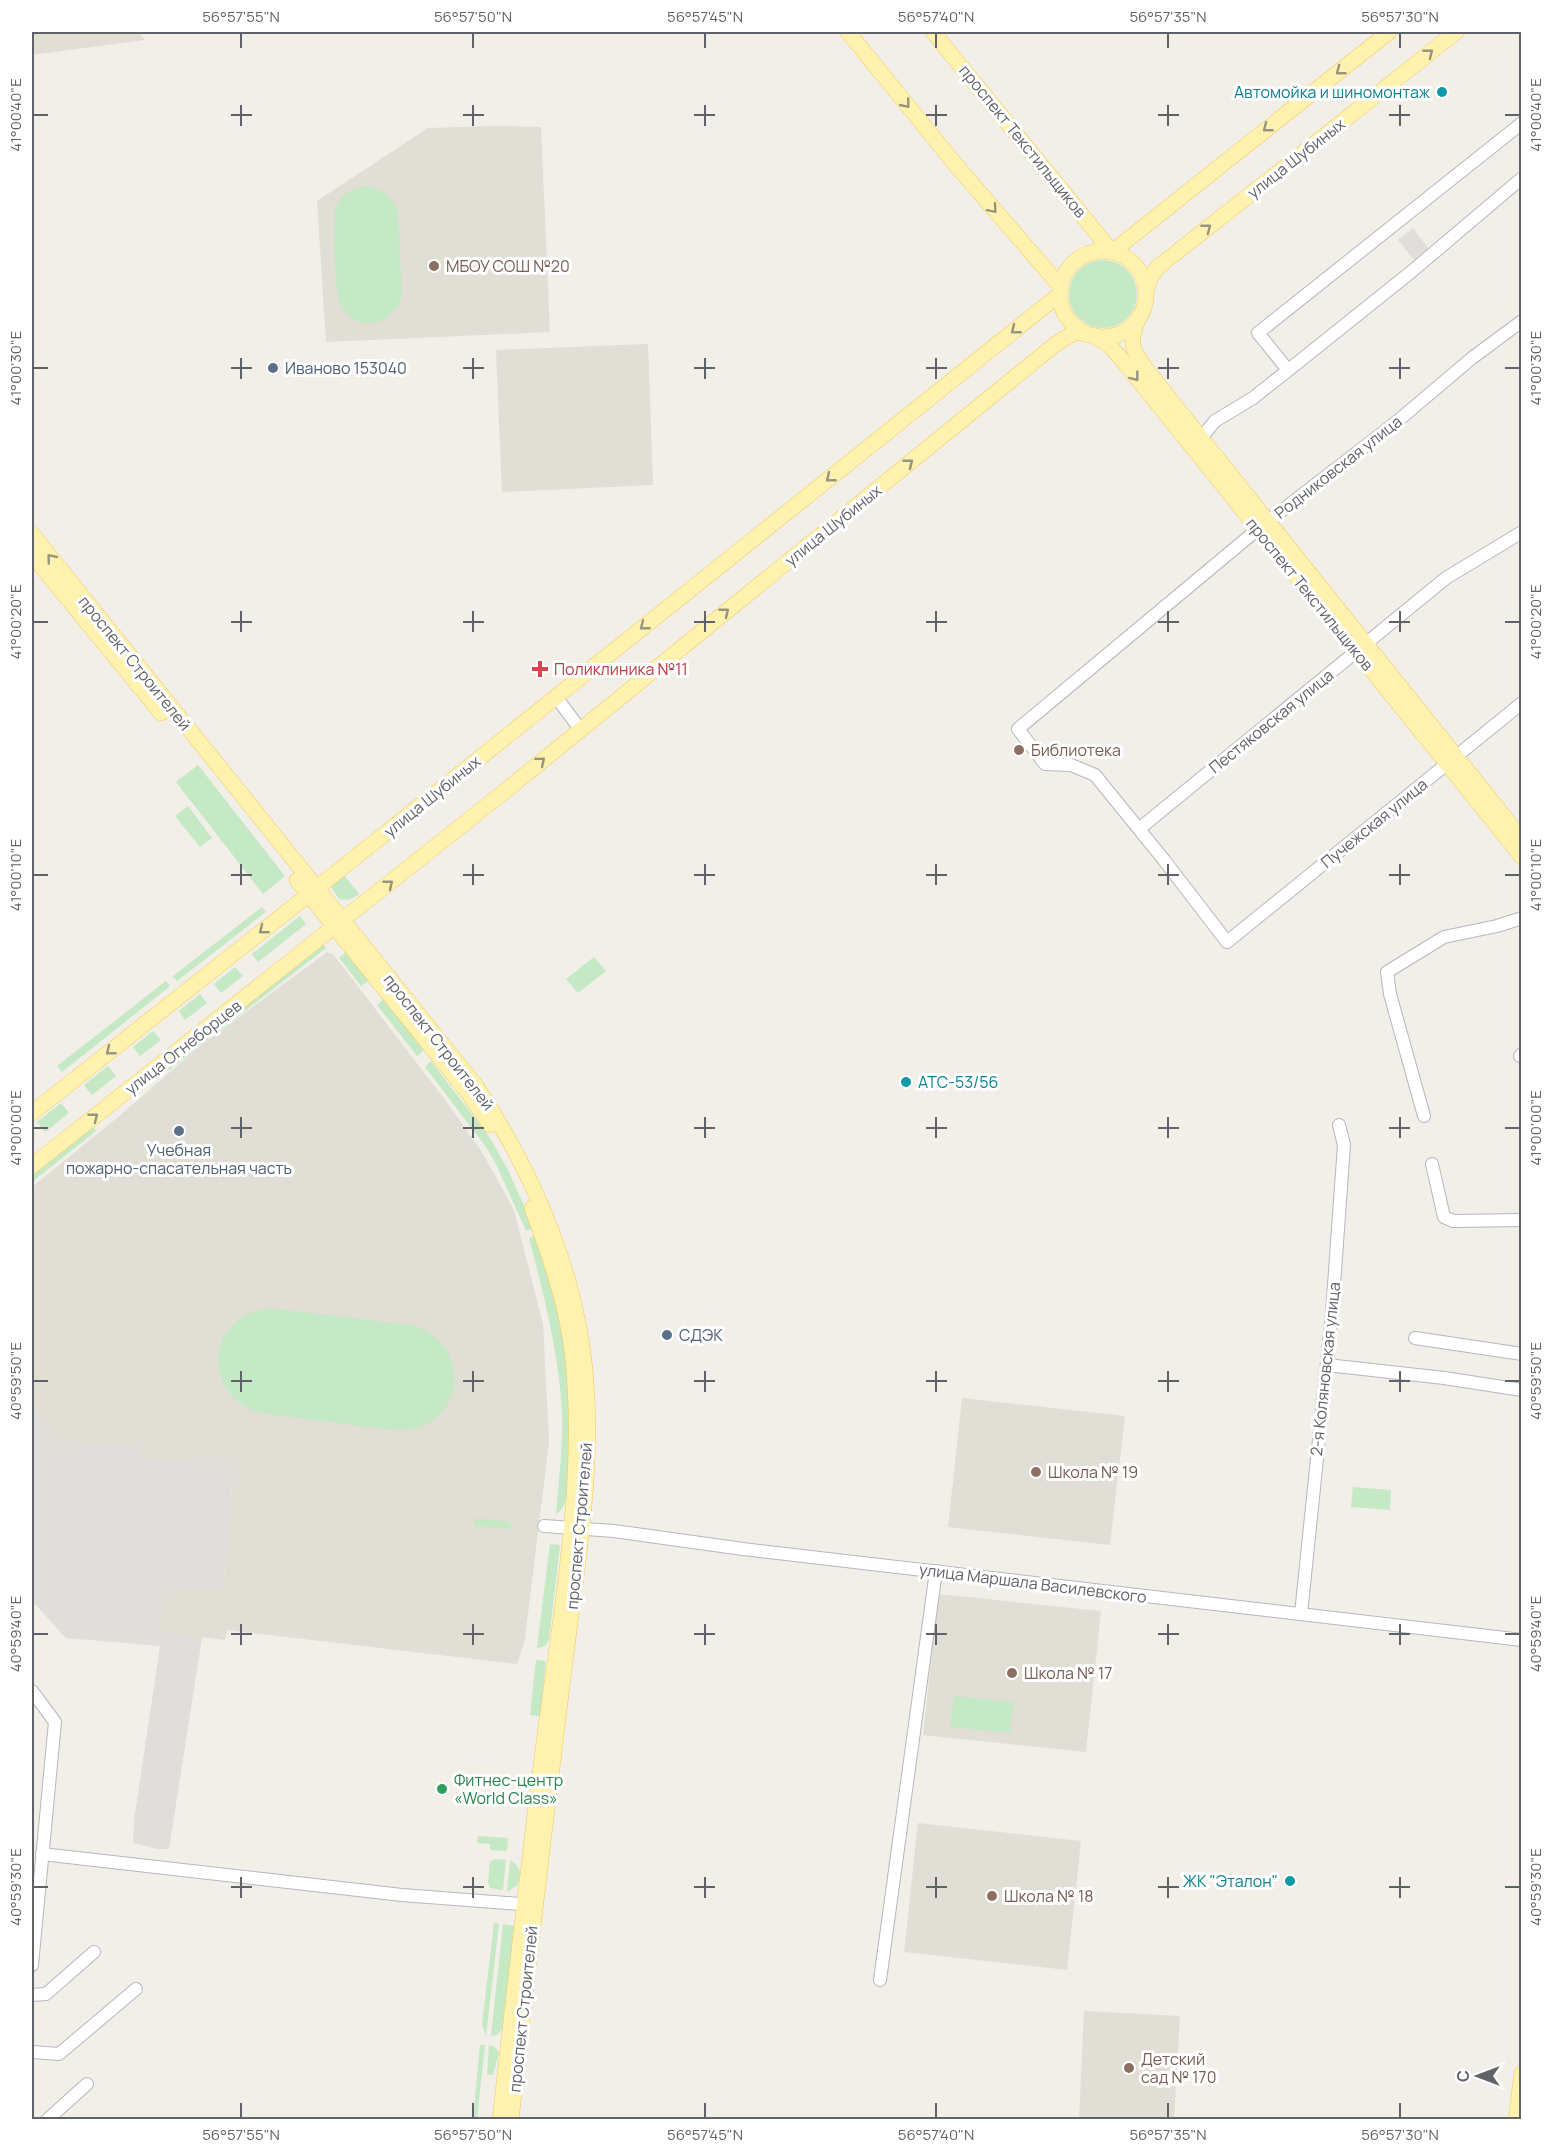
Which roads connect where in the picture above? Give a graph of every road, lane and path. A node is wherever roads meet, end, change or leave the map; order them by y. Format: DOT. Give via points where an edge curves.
graph roads {
  1 [pos="848,32"];
  2 [pos="933,32"];
  3 [pos="1389,32"];
  4 [pos="1456,32"];
  5 [pos="1521,123"];
  6 [pos="1521,178"];
  7 [pos="1112,252"];
  8 [pos="1061,290"];
  9 [pos="1146,293"];
  10 [pos="1137,320"];
  11 [pos="1521,321"];
  12 [pos="1092,336"];
  13 [pos="1288,370"];
  14 [pos="1201,438"];
  15 [pos="1262,525"];
  16 [pos="1521,532"];
  17 [pos="32,534"];
  18 [pos="32,555"];
  19 [pos="110,642"];
  20 [pos="1360,647"];
  21 [pos="556,697"];
  22 [pos="1521,703"];
  23 [pos="580,729"];
  24 [pos="1450,761"];
  25 [pos="1138,829"];
  26 [pos="1521,839"];
  27 [pos="1521,857"];
  28 [pos="313,891"];
  29 [pos="1521,918"];
  30 [pos="339,924"];
  31 [pos="32,1113"];
  32 [pos="1424,1116"];
  33 [pos="1339,1125"];
  34 [pos="1432,1164"];
  35 [pos="32,1166"];
  36 [pos="1521,1220"];
  37 [pos="1415,1338"];
  38 [pos="1521,1354"];
  39 [pos="1327,1365"];
  40 [pos="1521,1390"];
  41 [pos="544,1526"];
  42 [pos="576,1528"];
  43 [pos="936,1571"];
  44 [pos="1301,1614"];
  45 [pos="1521,1640"];
  46 [pos="32,1691"];
  47 [pos="38,1861"];
  48 [pos="529,1904"];
  49 [pos="94,1952"];
  50 [pos="32,1965"];
  51 [pos="880,1980"];
  52 [pos="136,1989"];
  53 [pos="32,1995"];
  54 [pos="32,2052"];
  55 [pos="1521,2073"];
  56 [pos="87,2084"];
  57 [pos="46,2120"];
  58 [pos="500,2120"];
  59 [pos="511,2120"];
  60 [pos="1516,2120"];
  1 -- 8 [label="main road, one-way"];
  2 -- 7 [label="main road, проспект Текстильщиков"];
  3 -- 7 [label="main road, one-way"];
  9 -- 4 [label="main road, улица Шубиных, one-way" via="1158,267"];
  5 -- 13 [label="street" via="1258,333"];
  6 -- 13 [label="street"];
  7 -- 8 [label="main road" via="1090,253 1076,261 1066,272"];
  7 -- 9 [label="main road" via="1138,269"];
  8 -- 12 [label="main road" via="1063,308 1071,322"];
  8 -- 21 [label="main road, улица Шубиных, one-way"];
  9 -- 10 [label="main road"];
  10 -- 12 [label="main road" via="1122,333"];
  10 -- 14 [label="main road, проспект Текстильщиков" via="1133,330 1134,353"];
  11 -- 15 [label="street, Родниковская улица"];
  12 -- 15 [label="main road, проспект Текстильщиков, one-way" via="1119,356"];
  23 -- 12 [label="main road, улица Шубиных, one-way" via="1057,343 1076,333"];
  13 -- 14 [label="street" via="1215,421"];
  14 -- 15 [label="main road, проспект Текстильщиков"];
  15 -- 20 [label="main road, проспект Текстильщиков"];
  15 -- 25 [label="street, Родниковская улица" via="1018,729 1045,764 1071,765 1095,775"];
  16 -- 20 [label="street, Пестяковская улица" via="1446,578"];
  19 -- 17 [label="main road, проспект Строителей, one-way"];
  18 -- 19 [label="main road, проспект Строителей"];
  19 -- 28 [label="main road, проспект Строителей"];
  20 -- 24 [label="main road, проспект Текстильщиков"];
  20 -- 25 [label="street, Пестяковская улица"];
  21 -- 23 [label="street"];
  21 -- 28 [label="main road, улица Шубиных"];
  22 -- 24 [label="street, Пучежская улица"];
  30 -- 23 [label="main road, улица Шубиных, one-way"];
  24 -- 25 [label="street, Пучежская улица" via="1227,942"];
  24 -- 26 [label="main road, проспект Текстильщиков"];
  24 -- 27 [label="main road, проспект Текстильщиков"];
  28 -- 30 [label="main road, проспект Строителей"];
  28 -- 31 [label="main road, one-way"];
  29 -- 32 [label="street" via="1444,937 1387,972"];
  35 -- 30 [label="main road, улица Огнеборцев, one-way"];
  30 -- 42 [label="main road, проспект Строителей" via="469,1094 504,1150 532,1207 551,1262 572,1348"];
  33 -- 39 [label="street, 2-я Коляновская улица" via="1344,1145"];
  34 -- 36 [label="street" via="1444,1217 1453,1221"];
  37 -- 38 [label="street"];
  39 -- 40 [label="street"];
  39 -- 44 [label="street, 2-я Коляновская улица"];
  41 -- 42 [label="street, улица Маршала Василевского"];
  42 -- 43 [label="street, улица Маршала Василевского"];
  42 -- 48 [label="main road, проспект Строителей"];
  43 -- 44 [label="street, улица Маршала Василевского"];
  43 -- 51 [label="street"];
  44 -- 45 [label="street, улица Маршала Василевского"];
  46 -- 47 [label="street" via="55,1722"];
  47 -- 48 [label="street"];
  47 -- 50 [label="street"];
  48 -- 58 [label="main road, проспект Строителей"];
  48 -- 59 [label="main road, проспект Строителей"];
  49 -- 53 [label="street" via="46,1994"];
  52 -- 54 [label="street" via="58,2054"];
  55 -- 60 [label="main road"];
  56 -- 57 [label="street"];
}
